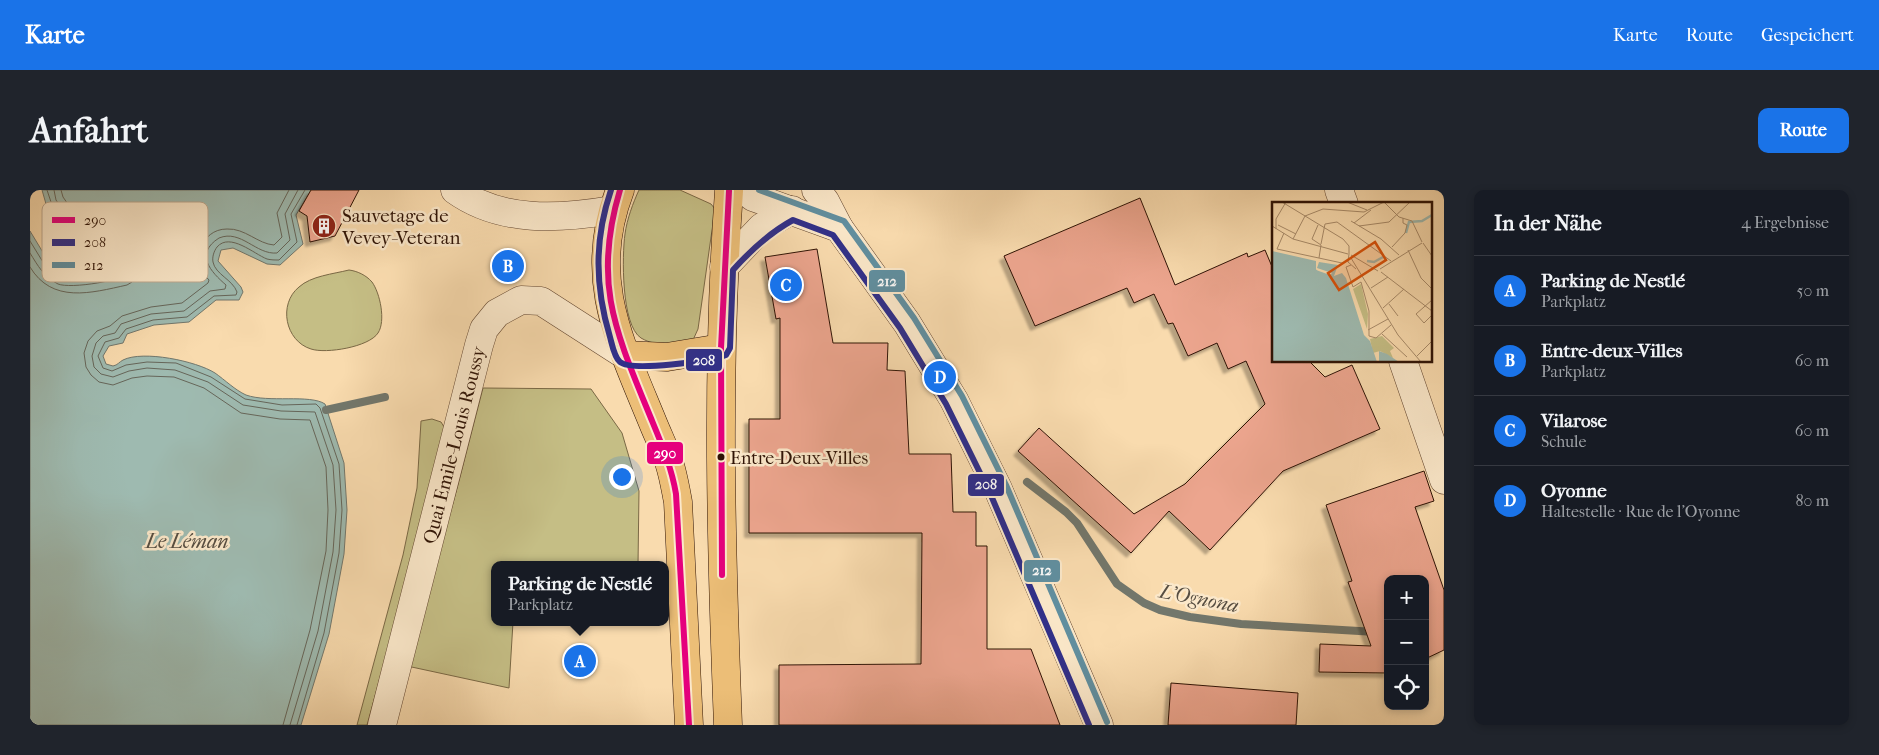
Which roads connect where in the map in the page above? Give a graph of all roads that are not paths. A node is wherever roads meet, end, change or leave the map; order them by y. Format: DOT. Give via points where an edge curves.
graph roads {
  1 [pos="455,190"];
  2 [pos="707,190"];
  3 [pos="730,190"];
  4 [pos="744,190"];
  5 [pos="816,190"];
  6 [pos="1339,190"];
  7 [pos="616,200"];
  8 [pos="1343,202"];
  9 [pos="792,210"];
  10 [pos="839,228"];
  11 [pos="724,267"];
  12 [pos="721,348"];
  13 [pos="625,355"];
  14 [pos="1403,362"];
  15 [pos="1444,480"];
  16 [pos="382,725"];
  17 [pos="689,725"];
  18 [pos="728,725"];
  19 [pos="1099,725"];
  1 -- 7 [label="street" via="483,206 528,215 569,217"];
  2 -- 3 [label="main road"];
  3 -- 11 [label="main road"];
  4 -- 9 [label="street"];
  5 -- 10 [label="street"];
  6 -- 8 [label="street"];
  7 -- 13 [label="main road" via="604,253 607,292"];
  9 -- 10 [label="street"];
  9 -- 11 [label="street" via="762,227"];
  10 -- 19 [label="street" via="907,323 954,400 1002,498"];
  11 -- 12 [label="main road"];
  12 -- 13 [label="main road" via="668,357"];
  12 -- 18 [label="main road" via="722,582"];
  13 -- 16 [label="street, Quai Emile-Louis Roussy" via="541,300 522,300 509,305 490,320 479,344"];
  13 -- 17 [label="main road" via="671,468 678,502"];
  14 -- 15 [label="street"];
}
